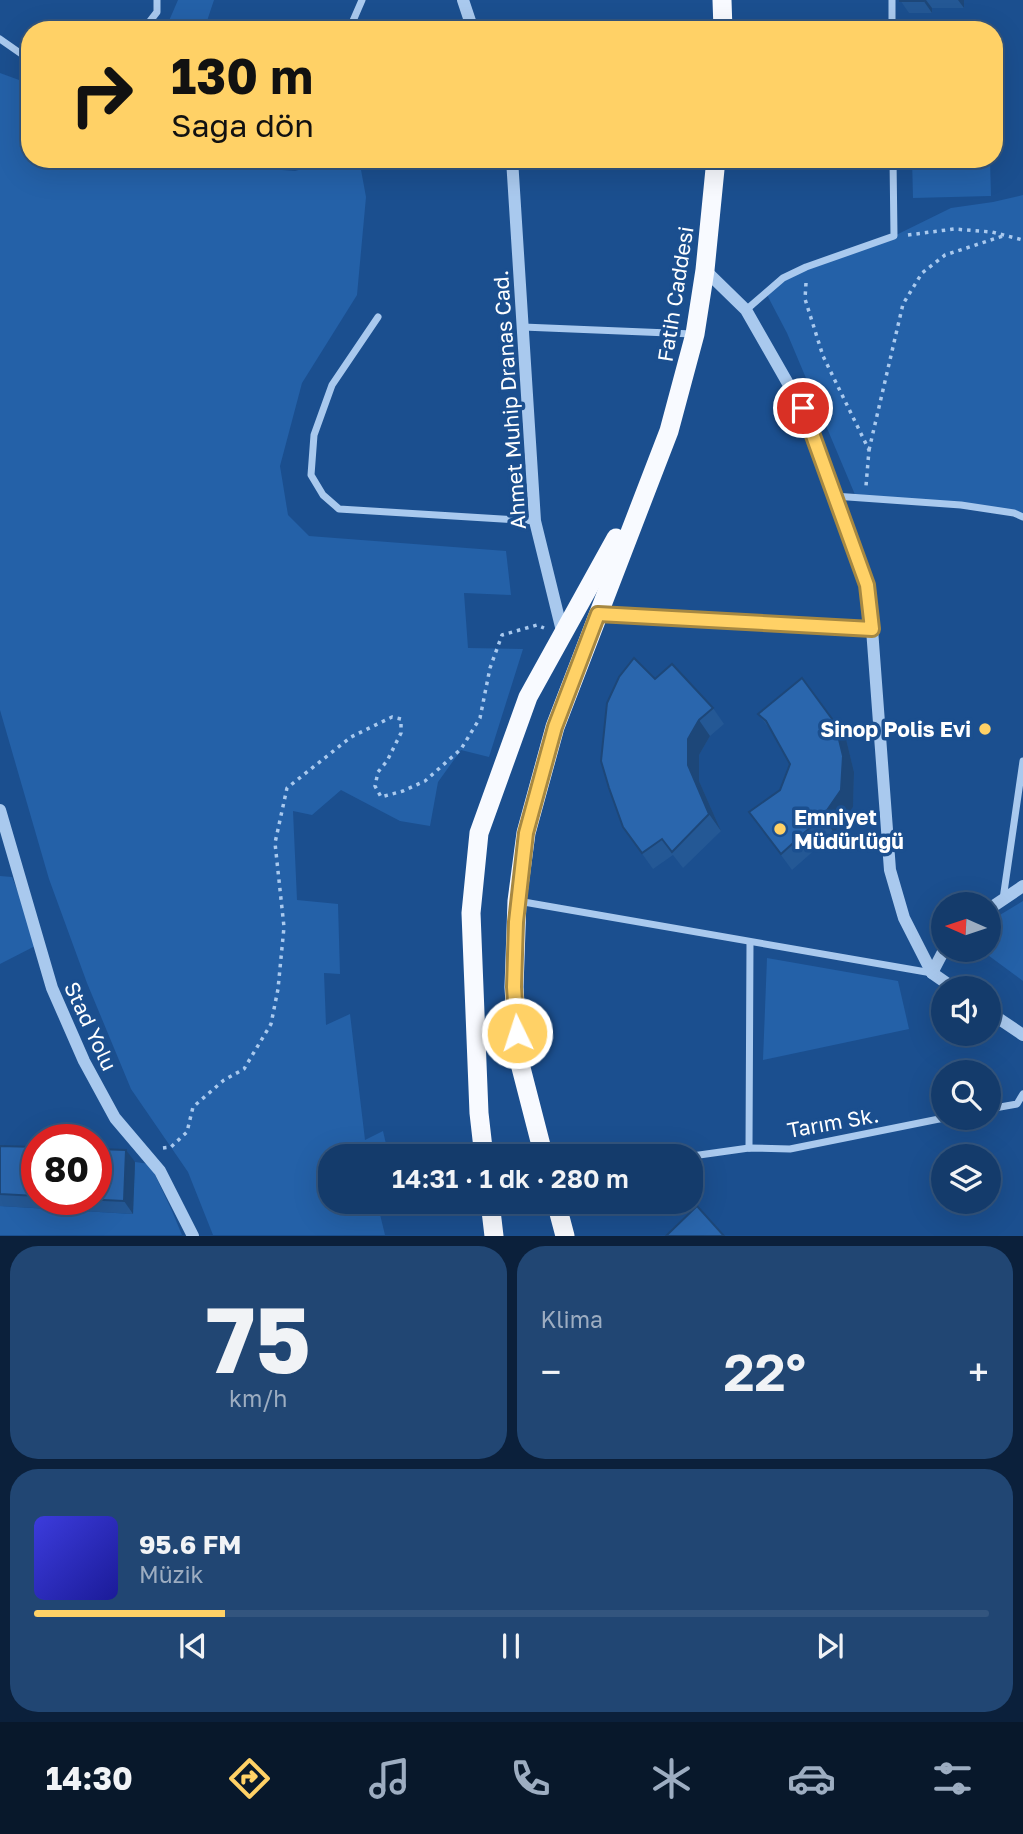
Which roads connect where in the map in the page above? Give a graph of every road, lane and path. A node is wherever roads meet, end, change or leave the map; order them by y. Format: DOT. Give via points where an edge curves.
graph roads {
  1 [pos="157,0"];
  2 [pos="362,0"];
  3 [pos="463,0"];
  4 [pos="723,0"];
  5 [pos="892,0"];
  6 [pos="150,21"];
  7 [pos="353,21"];
  8 [pos="470,21"];
  9 [pos="723,21"];
  10 [pos="892,21"];
  11 [pos="0,39"];
  12 [pos="21,54"];
  13 [pos="513,168"];
  14 [pos="715,168"];
  15 [pos="893,168"];
  16 [pos="894,236"];
  17 [pos="1006,236"];
  18 [pos="1023,240"];
  19 [pos="806,267"];
  20 [pos="705,270"];
  21 [pos="746,310"];
  22 [pos="378,317"];
  23 [pos="523,327"];
  24 [pos="695,334"];
  25 [pos="869,450"];
  26 [pos="653,473"];
  27 [pos="834,496"];
  28 [pos="866,498"];
  29 [pos="1023,516"];
  30 [pos="535,521"];
  31 [pos="598,614"];
  32 [pos="872,629"];
  33 [pos="563,635"];
  34 [pos="1023,761"];
  35 [pos="0,810"];
  36 [pos="1023,886"];
  37 [pos="1003,899"];
  38 [pos="517,901"];
  39 [pos="750,943"];
  40 [pos="938,962"];
  41 [pos="932,973"];
  42 [pos="936,976"];
  43 [pos="1001,1020"];
  44 [pos="1023,1035"];
  45 [pos="1023,1094"];
  46 [pos="1001,1107"];
  47 [pos="931,1121"];
  48 [pos="483,1144"];
  49 [pos="541,1144"];
  50 [pos="750,1148"];
  51 [pos="703,1155"];
  52 [pos="149,1158"];
  53 [pos="491,1214"];
  54 [pos="559,1214"];
  55 [pos="193,1236"];
  56 [pos="494,1236"];
  57 [pos="565,1236"];
  1 -- 6 [label="street" via="157,12"];
  2 -- 7 [label="street"];
  3 -- 8 [label="street"];
  4 -- 9 [label="highway"];
  5 -- 10 [label="street"];
  11 -- 12 [label="street"];
  13 -- 23 [label="street, Ahmet Muhip Dranas Cad."];
  14 -- 20 [label="highway, Fatih Caddesi"];
  15 -- 16 [label="street"];
  16 -- 17 [label="path" via="954,229"];
  16 -- 19 [label="street"];
  17 -- 18 [label="path"];
  17 -- 25 [label="path" via="945,255 922,273 903,304"];
  19 -- 21 [label="street" via="783,278"];
  19 -- 25 [label="path" via="805,299 823,356"];
  20 -- 21 [label="street"];
  20 -- 24 [label="highway, Fatih Caddesi"];
  21 -- 27 [label="street" via="803,408"];
  22 -- 30 [label="street" via="332,385 314,435 312,475 323,495 339,509"];
  23 -- 24 [label="street"];
  23 -- 30 [label="street, Ahmet Muhip Dranas Cad."];
  24 -- 26 [label="highway, Fatih Caddesi"];
  25 -- 28 [label="path"];
  26 -- 31 [label="highway"];
  26 -- 33 [label="highway"];
  27 -- 28 [label="street"];
  27 -- 32 [label="street" via="867,585"];
  28 -- 29 [label="street" via="961,505"];
  30 -- 33 [label="street, Ahmet Muhip Dranas Cad."];
  31 -- 32 [label="street"];
  31 -- 38 [label="highway" via="555,727 526,833"];
  32 -- 41 [label="street" via="890,870 904,918"];
  33 -- 48 [label="highway" via="528,697 480,833 471,912"];
  33 -- 52 [label="path" via="537,625 502,635 480,718 461,749 425,781 380,797 375,786 379,772 401,733 401,719 392,717 351,737 287,788 275,843 285,927 271,1024 244,1069 193,1107 187,1132"];
  34 -- 37 [label="street"];
  35 -- 52 [label="street, Stad Yolu" via="51,988 115,1118"];
  36 -- 37 [label="street"];
  38 -- 39 [label="street"];
  38 -- 49 [label="highway" via="514,987 518,1056"];
  39 -- 41 [label="street"];
  39 -- 50 [label="street"];
  40 -- 41 [label="street"];
  41 -- 42 [label="street"];
  43 -- 44 [label="street"];
  45 -- 46 [label="street" via="1017,1104"];
  47 -- 50 [label="street, Tarım Sk." via="790,1149"];
  50 -- 51 [label="street, Tarım Sk."];
  52 -- 55 [label="street, Stad Yolu"];
  53 -- 56 [label="highway"];
  54 -- 57 [label="highway"];
}
